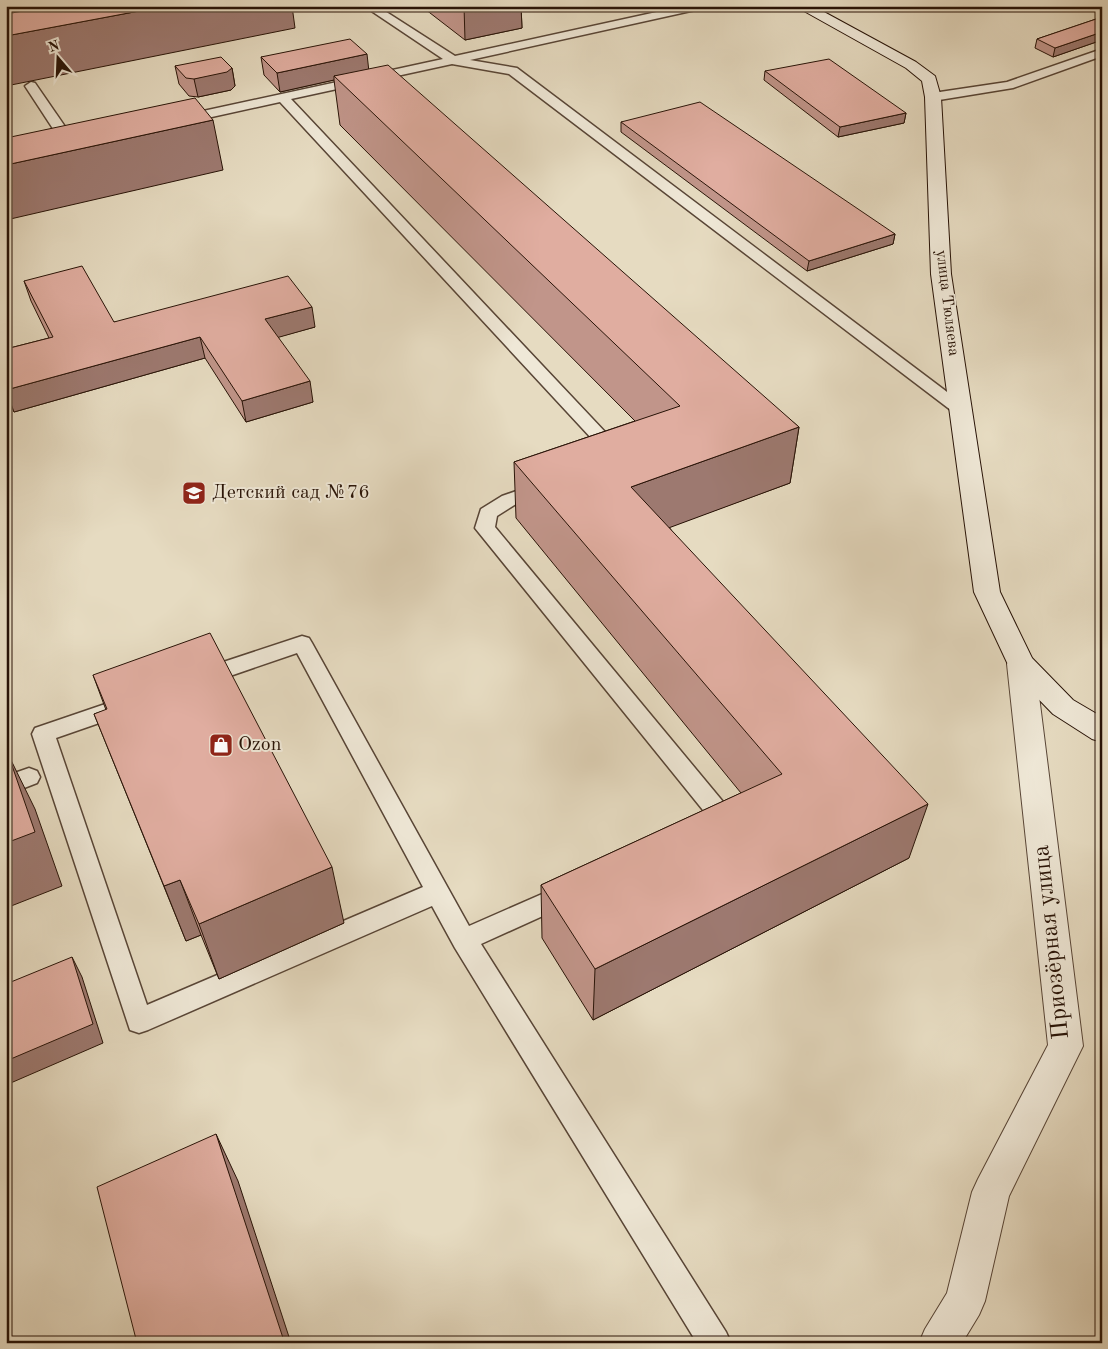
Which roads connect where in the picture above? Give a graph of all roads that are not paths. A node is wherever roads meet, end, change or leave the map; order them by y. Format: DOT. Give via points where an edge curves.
graph roads {
  1 [pos="369,6"];
  2 [pos="700,6"];
  3 [pos="802,6"];
  4 [pos="1102,52"];
  5 [pos="454,61"];
  6 [pos="31,86"];
  7 [pos="933,97"];
  8 [pos="283,98"];
  9 [pos="169,122"];
  10 [pos="52,148"];
  11 [pos="962,410"];
  12 [pos="592,470"];
  13 [pos="555,483"];
  14 [pos="1021,664"];
  15 [pos="182,685"];
  16 [pos="145,698"];
  17 [pos="1102,731"];
  18 [pos="29,777"];
  19 [pos="6,786"];
  20 [pos="699,835"];
  21 [pos="582,887"];
  22 [pos="438,892"];
  23 [pos="464,940"];
  24 [pos="715,1343"];
  25 [pos="939,1343"];
  1 -- 5 [label="lane"];
  2 -- 5 [label="lane"];
  3 -- 7 [label="street, улица Тюляева" via="911,65 928,79"];
  4 -- 7 [label="lane" via="1009,85"];
  5 -- 8 [label="lane"];
  5 -- 11 [label="lane" via="514,71"];
  6 -- 10 [label="lane" via="75,143"];
  7 -- 11 [label="street, улица Тюляева" via="941,274"];
  8 -- 9 [label="lane"];
  8 -- 12 [label="lane" via="601,438 607,455"];
  11 -- 14 [label="street, улица Тюляева" via="987,592"];
  13 -- 20 [label="lane" via="509,500 488,513 485,528 726,822"];
  14 -- 17 [label="street" via="1063,707"];
  14 -- 25 [label="street, Приозёрная улица" via="1066,1046 992,1192 965,1301"];
  15 -- 22 [label="lane" via="302,643"];
  16 -- 22 [label="lane" via="43,734 139,1021"];
  18 -- 19 [label="lane"];
  21 -- 23 [label="lane"];
  22 -- 23 [label="lane"];
  23 -- 24 [label="lane"];
}
